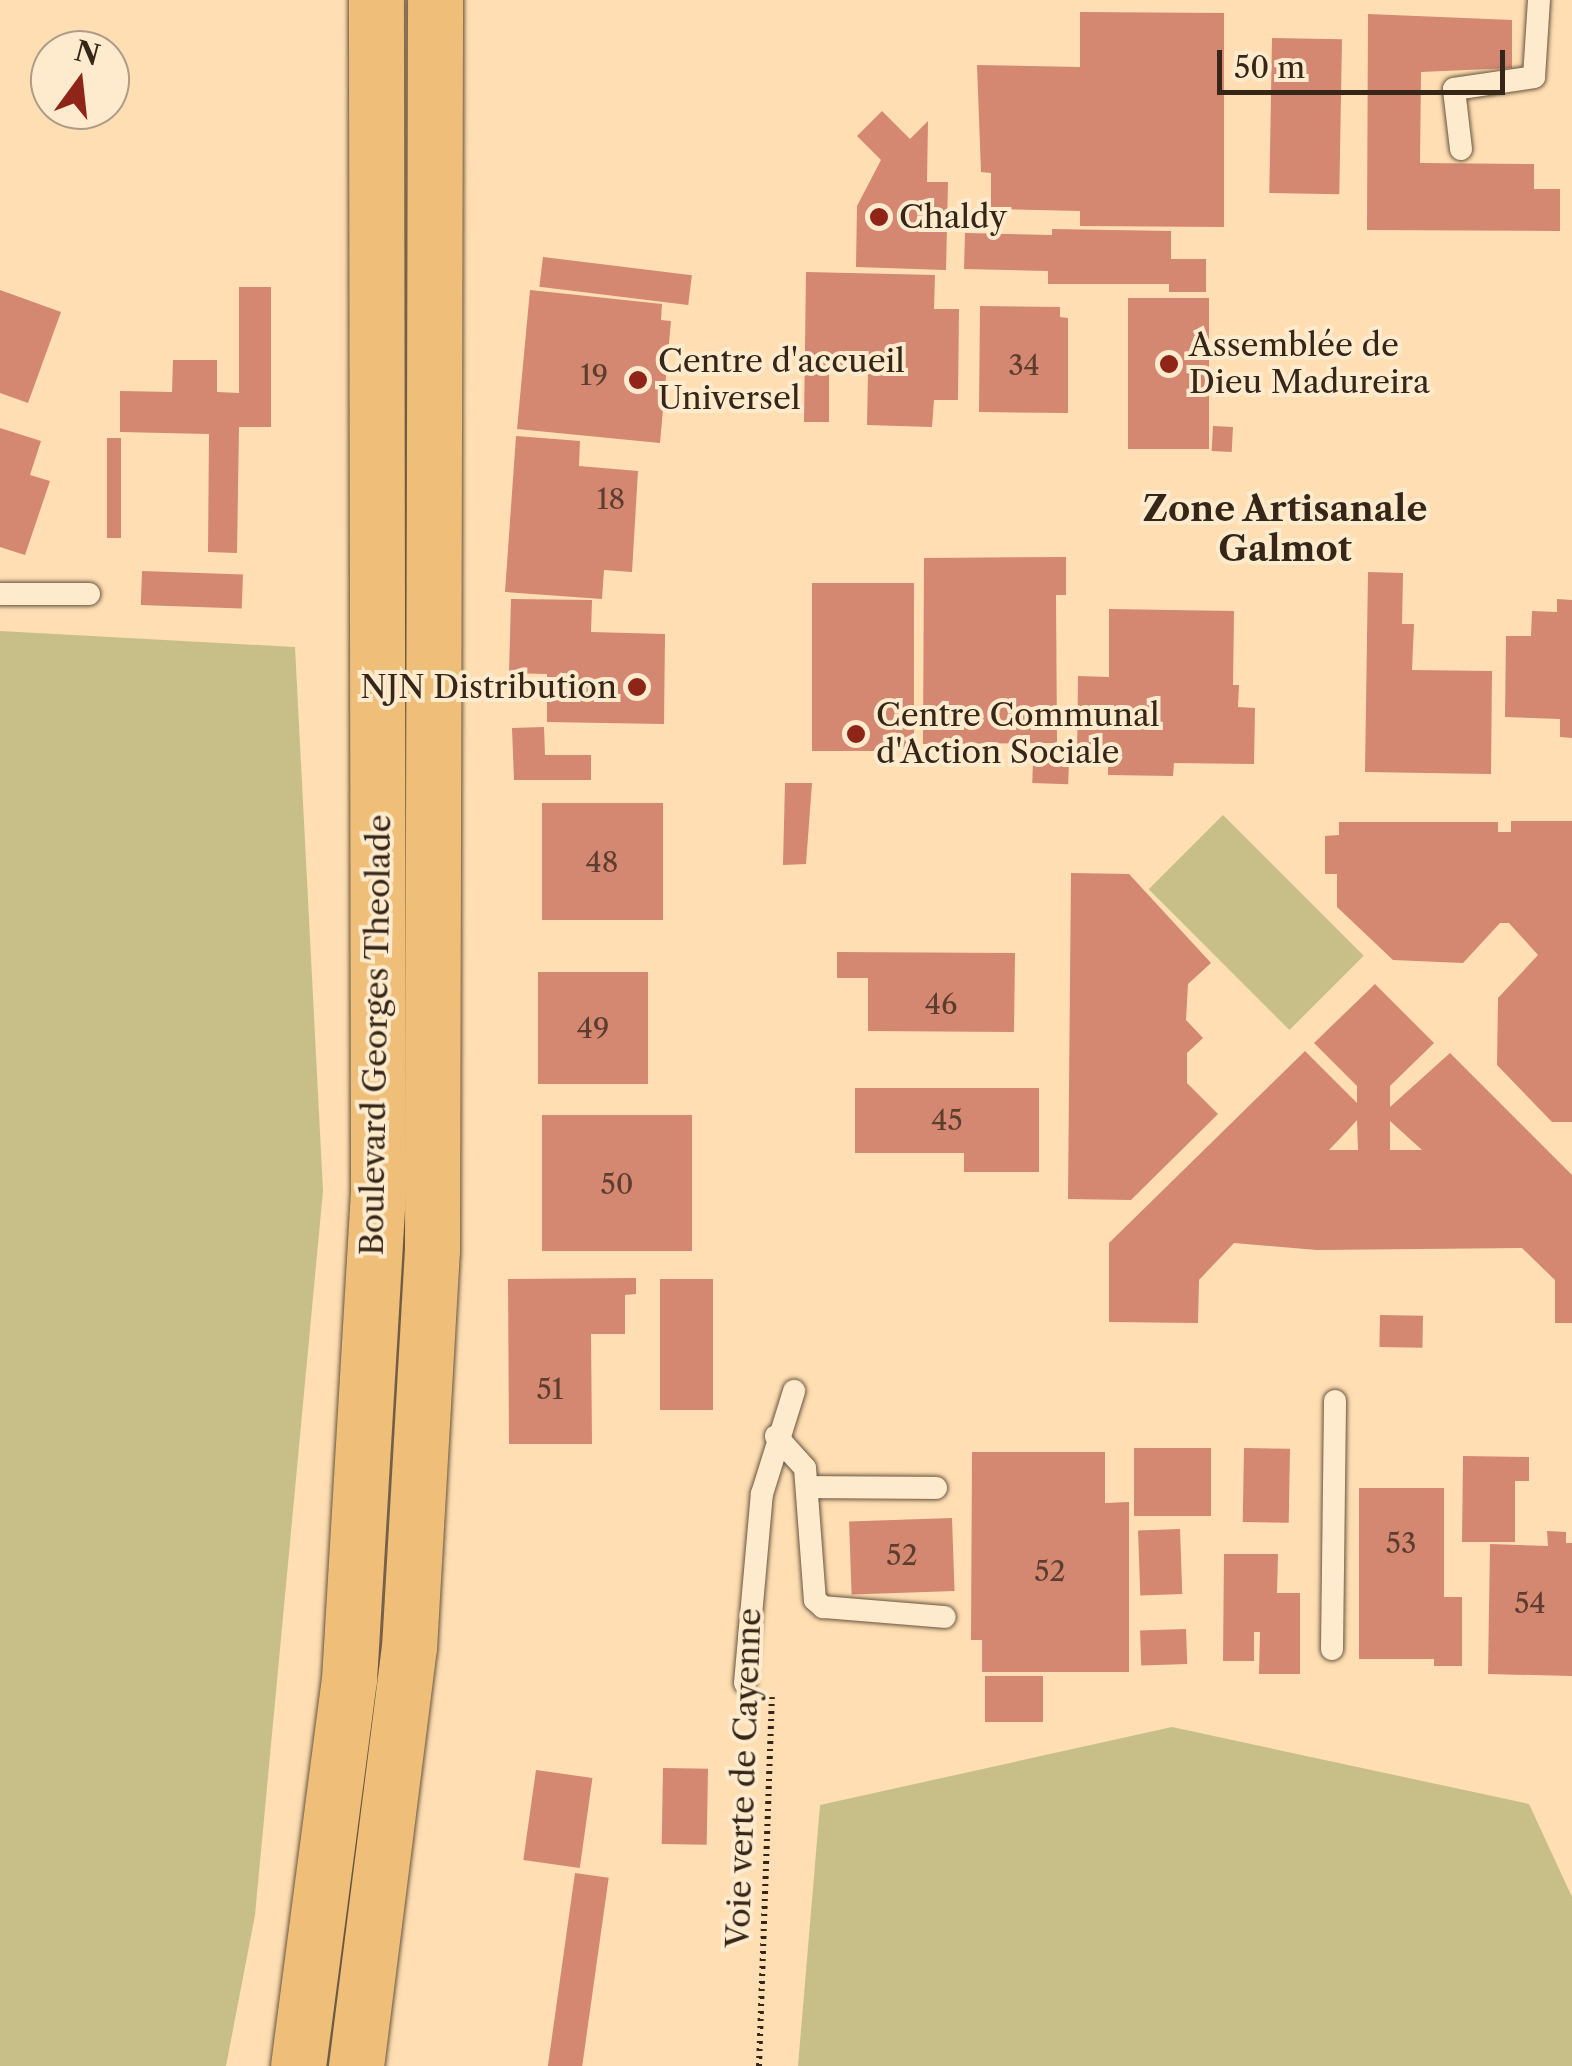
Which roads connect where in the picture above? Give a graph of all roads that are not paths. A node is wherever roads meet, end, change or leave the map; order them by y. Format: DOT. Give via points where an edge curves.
graph roads {
  1 [pos="376,0"];
  2 [pos="435,0"];
  3 [pos="1539,0"];
  4 [pos="1461,148"];
  5 [pos="0,594"];
  6 [pos="89,594"];
  7 [pos="794,1392"];
  8 [pos="1334,1401"];
  9 [pos="776,1436"];
  10 [pos="808,1487"];
  11 [pos="936,1488"];
  12 [pos="946,1617"];
  13 [pos="1332,1648"];
  14 [pos="745,1683"];
  15 [pos="298,2066"];
  16 [pos="356,2066"];
  1 -- 15 [label="main road, Boulevard Georges Theolade" via="378,1188 349,1680"];
  2 -- 16 [label="main road, Boulevard Georges Theolade" via="431,1270 409,1648"];
  3 -- 4 [label="lane" via="1534,77 1454,89"];
  5 -- 6 [label="lane"];
  7 -- 9 [label="lane"];
  8 -- 13 [label="lane"];
  9 -- 10 [label="lane" via="805,1468"];
  9 -- 14 [label="lane" via="762,1494"];
  10 -- 11 [label="lane"];
  10 -- 12 [label="lane" via="815,1600 823,1607"];
}
